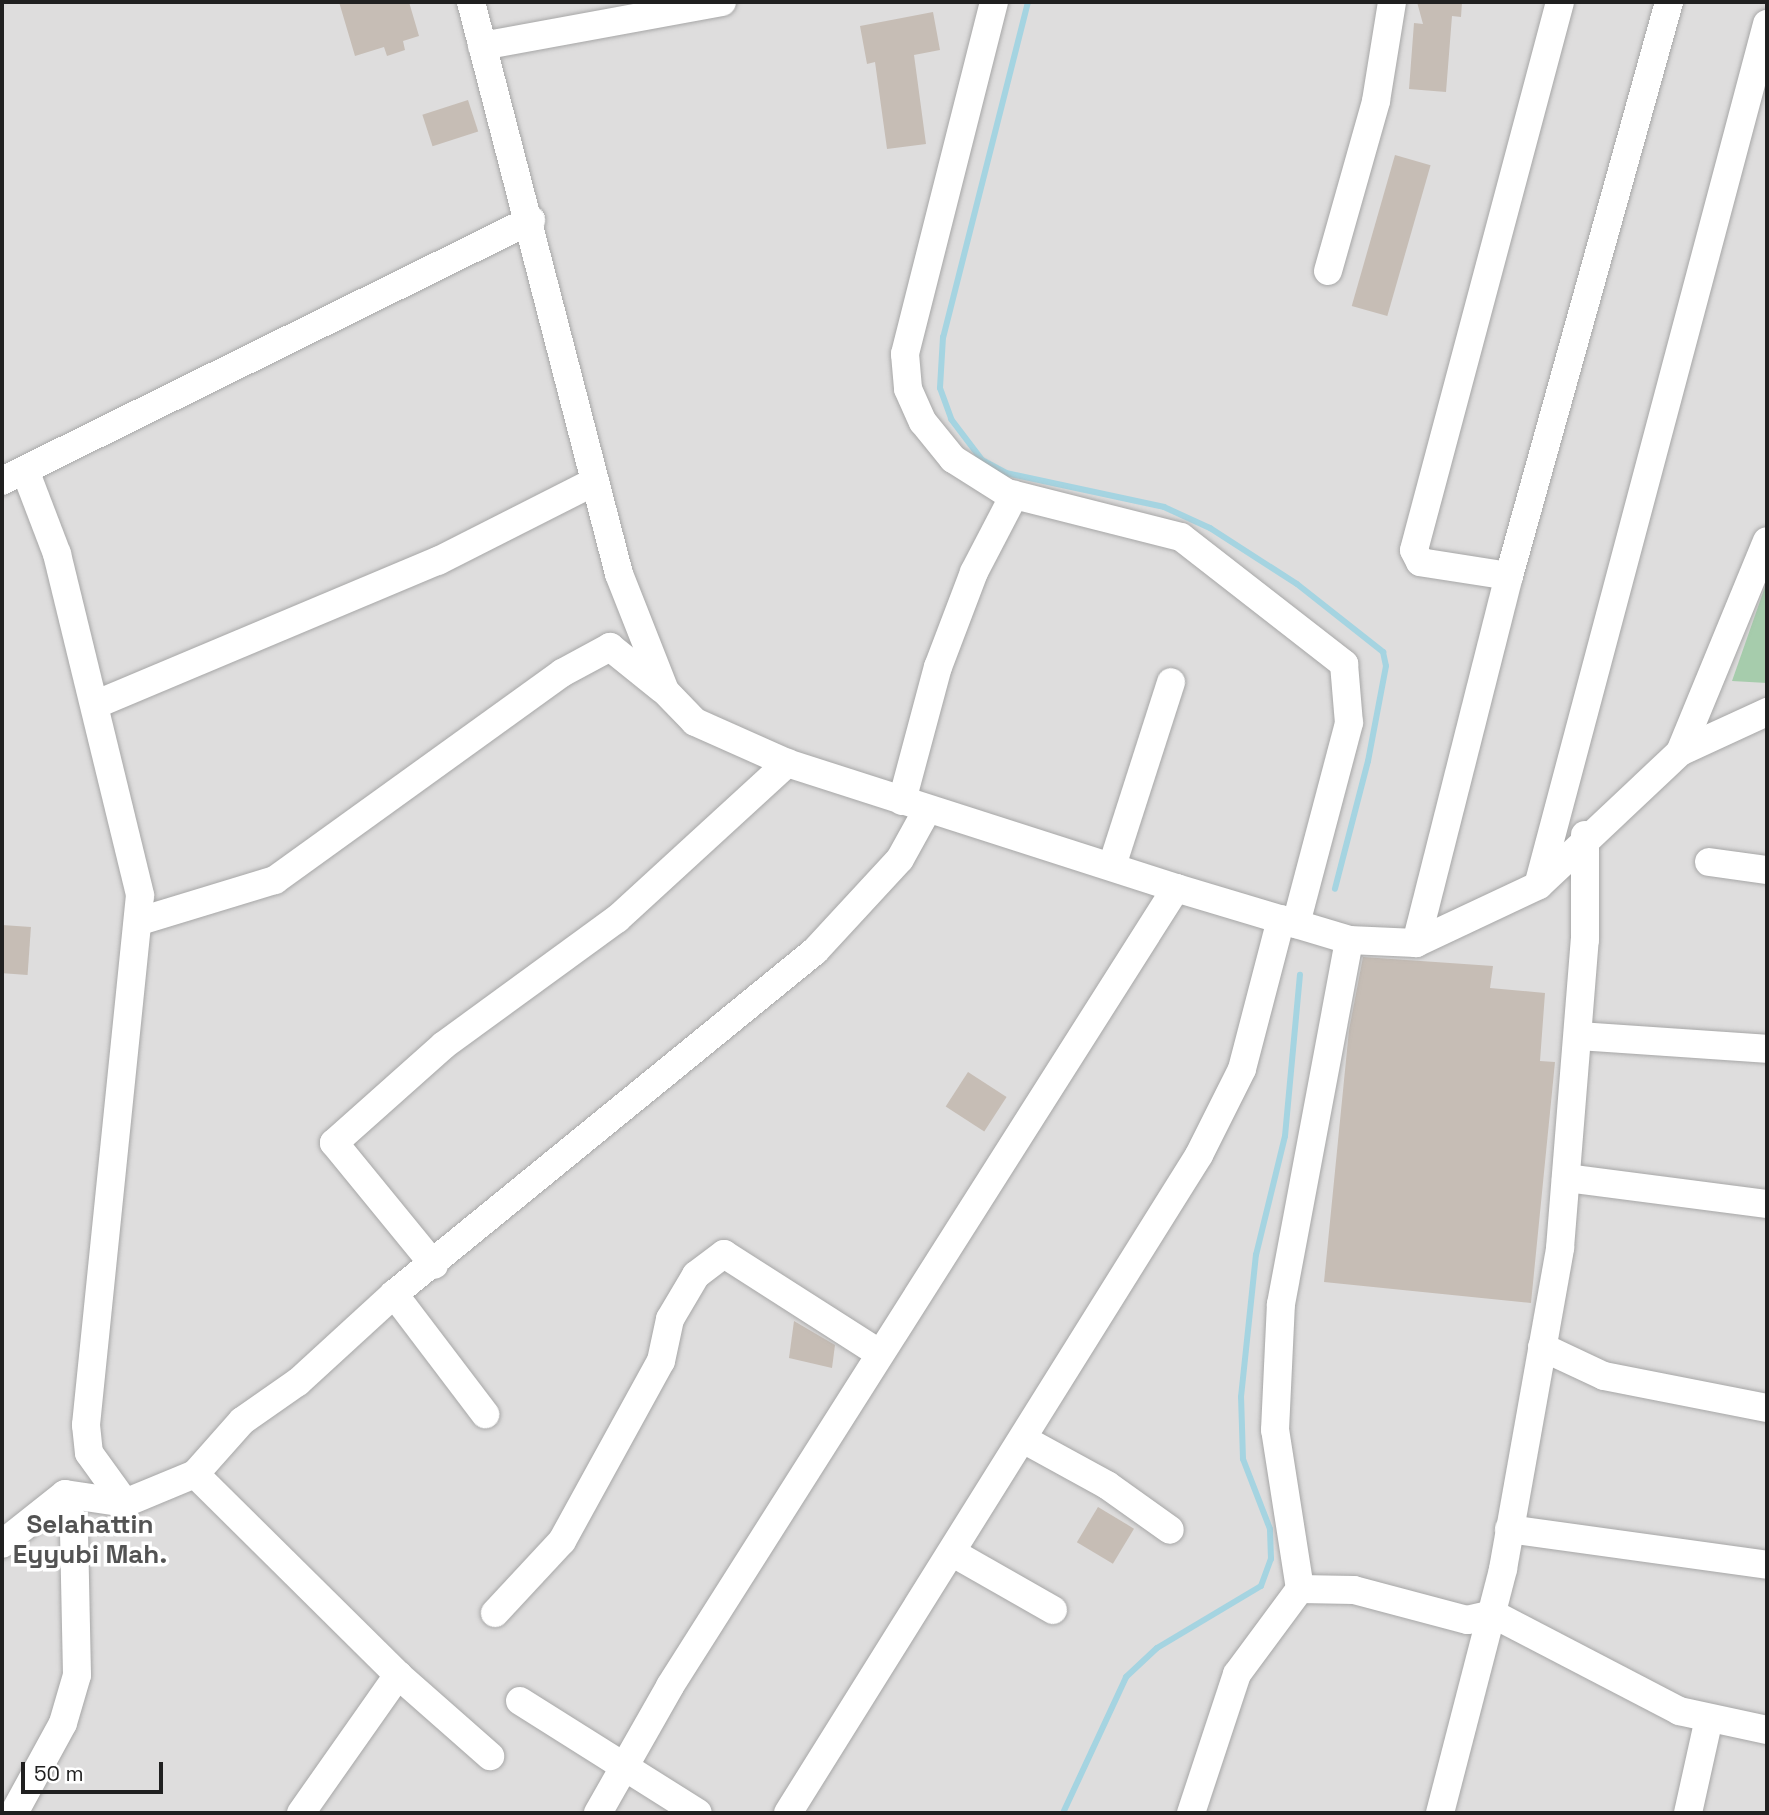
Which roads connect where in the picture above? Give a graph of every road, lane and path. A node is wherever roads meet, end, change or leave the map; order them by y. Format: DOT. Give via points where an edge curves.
graph roads {
  1 [pos="471,2"];
  2 [pos="722,2"];
  3 [pos="994,2"];
  4 [pos="1392,2"];
  5 [pos="1560,2"];
  6 [pos="1668,2"];
  7 [pos="1767,24"];
  8 [pos="482,46"];
  9 [pos="531,220"];
  10 [pos="1328,271"];
  11 [pos="14,475"];
  12 [pos="594,482"];
  13 [pos="1014,495"];
  14 [pos="1767,541"];
  15 [pos="1509,576"];
  16 [pos="1171,682"];
  17 [pos="664,691"];
  18 [pos="97,704"];
  19 [pos="1767,712"];
  20 [pos="1680,752"];
  21 [pos="787,763"];
  22 [pos="914,806"];
  23 [pos="1585,835"];
  24 [pos="1709,863"];
  25 [pos="1112,866"];
  26 [pos="1767,870"];
  27 [pos="1539,885"];
  28 [pos="1176,888"];
  29 [pos="140,921"];
  30 [pos="1289,922"];
  31 [pos="1349,940"];
  32 [pos="1416,943"];
  33 [pos="1578,1036"];
  34 [pos="1767,1049"];
  35 [pos="1566,1178"];
  36 [pos="1767,1204"];
  37 [pos="434,1265"];
  38 [pos="394,1294"];
  39 [pos="1542,1347"];
  40 [pos="879,1353"];
  41 [pos="1767,1408"];
  42 [pos="485,1414"];
  43 [pos="1023,1439"];
  44 [pos="194,1474"];
  45 [pos="65,1494"];
  46 [pos="125,1503"];
  47 [pos="1509,1529"];
  48 [pos="1170,1530"];
  49 [pos="2,1544"];
  50 [pos="953,1553"];
  51 [pos="1767,1565"];
  52 [pos="1300,1589"];
  53 [pos="1053,1610"];
  54 [pos="495,1613"];
  55 [pos="1493,1614"];
  56 [pos="398,1675"];
  57 [pos="520,1701"];
  58 [pos="1709,1718"];
  59 [pos="1767,1730"];
  60 [pos="490,1756"];
  61 [pos="626,1767"];
  62 [pos="14,1813"];
  63 [pos="301,1813"];
  64 [pos="598,1813"];
  65 [pos="698,1813"];
  66 [pos="788,1813"];
  67 [pos="1191,1813"];
  68 [pos="1440,1813"];
  69 [pos="1688,1813"];
  1 -- 8 [label="street"];
  2 -- 8 [label="street"];
  3 -- 13 [label="street" via="905,354 908,389 923,422 953,458"];
  4 -- 10 [label="street" via="1376,101"];
  5 -- 15 [label="street" via="1414,550 1420,562"];
  6 -- 15 [label="street"];
  7 -- 27 [label="street"];
  8 -- 9 [label="street"];
  9 -- 11 [label="street" via="119,418"];
  9 -- 12 [label="street"];
  11 -- 18 [label="street" via="57,554"];
  12 -- 17 [label="street" via="619,574"];
  12 -- 18 [label="street" via="438,561"];
  13 -- 22 [label="street" via="974,572 938,667"];
  13 -- 30 [label="street" via="1181,537 1344,664 1349,723"];
  14 -- 20 [label="street"];
  15 -- 32 [label="street"];
  16 -- 25 [label="street"];
  17 -- 21 [label="street" via="695,722"];
  17 -- 29 [label="street" via="610,647 562,673 275,880"];
  18 -- 29 [label="street" via="131,846"];
  19 -- 20 [label="street"];
  20 -- 23 [label="street"];
  21 -- 22 [label="street"];
  21 -- 37 [label="street" via="617,919 444,1045 334,1143"];
  22 -- 25 [label="street"];
  22 -- 37 [label="street" via="900,859 815,951"];
  23 -- 27 [label="street"];
  23 -- 33 [label="street"];
  24 -- 26 [label="street"];
  25 -- 28 [label="street"];
  27 -- 32 [label="street"];
  28 -- 30 [label="street"];
  28 -- 40 [label="street"];
  29 -- 46 [label="street" via="86,1424 89,1453"];
  30 -- 31 [label="street"];
  30 -- 43 [label="street" via="1242,1069 1149,1242"];
  31 -- 32 [label="street"];
  31 -- 52 [label="street" via="1281,1304 1275,1430"];
  33 -- 34 [label="street"];
  33 -- 35 [label="street"];
  35 -- 36 [label="street"];
  35 -- 39 [label="street"];
  37 -- 38 [label="street"];
  38 -- 42 [label="street"];
  38 -- 44 [label="street" via="298,1382 242,1421"];
  39 -- 41 [label="street" via="1604,1376"];
  39 -- 47 [label="street"];
  40 -- 54 [label="street" via="724,1254 696,1275 670,1319 661,1361 562,1541"];
  40 -- 61 [label="street" via="670,1686"];
  43 -- 48 [label="street" via="1107,1485"];
  43 -- 50 [label="street"];
  44 -- 46 [label="street"];
  44 -- 56 [label="street"];
  45 -- 46 [label="street"];
  45 -- 49 [label="street"];
  45 -- 62 [label="street" via="74,1530 77,1675 63,1723"];
  47 -- 51 [label="street"];
  47 -- 55 [label="street"];
  50 -- 53 [label="street"];
  50 -- 66 [label="street"];
  52 -- 55 [label="street" via="1354,1590 1467,1620"];
  52 -- 67 [label="street" via="1237,1674"];
  55 -- 58 [label="street" via="1627,1688"];
  55 -- 68 [label="street"];
  56 -- 60 [label="street"];
  56 -- 63 [label="street"];
  57 -- 61 [label="street"];
  58 -- 59 [label="street"];
  58 -- 69 [label="street"];
  61 -- 64 [label="street"];
  61 -- 65 [label="street"];
}
